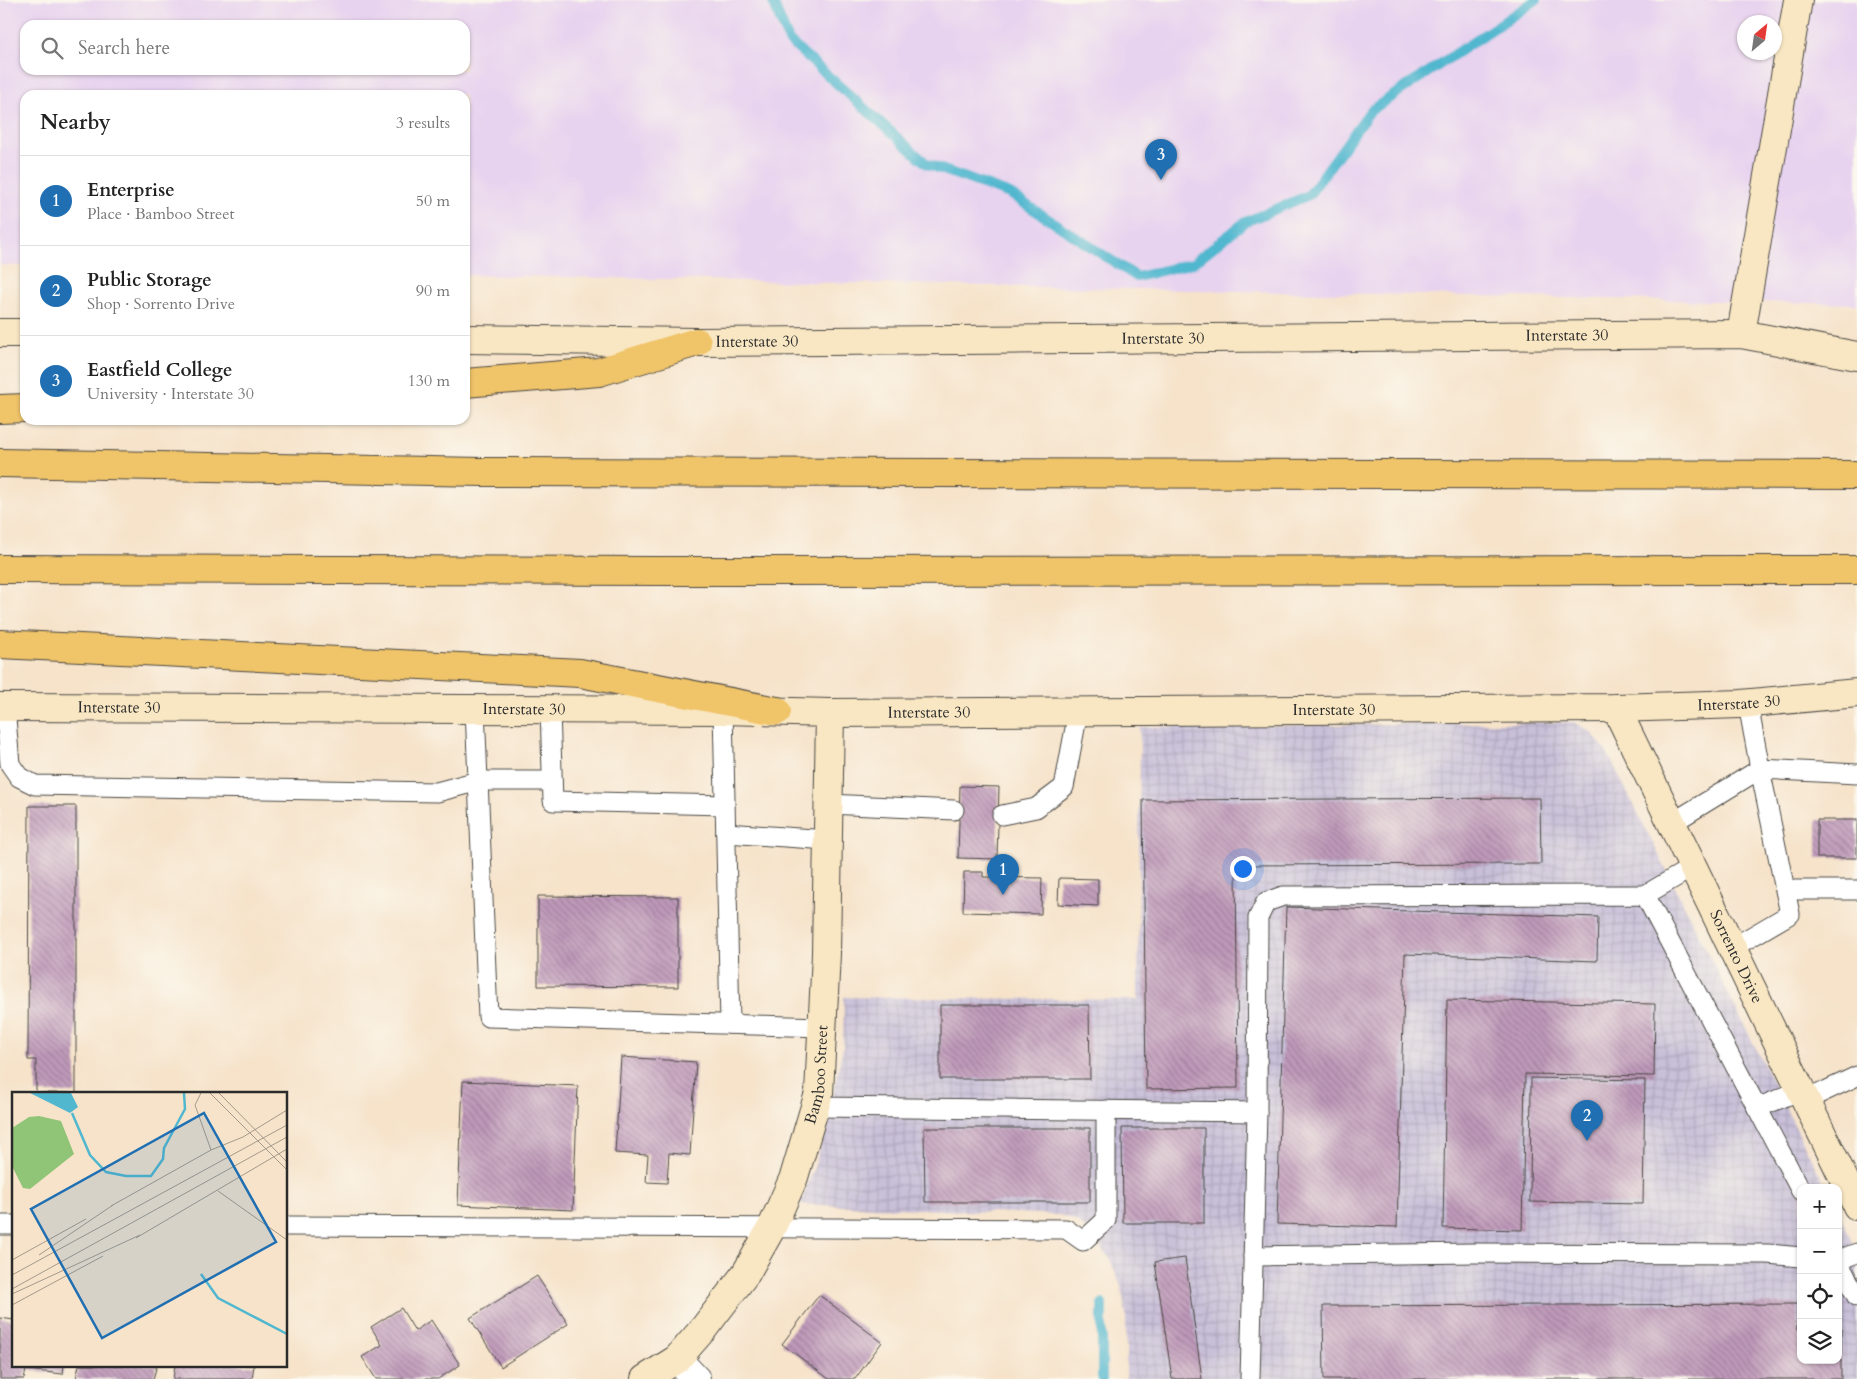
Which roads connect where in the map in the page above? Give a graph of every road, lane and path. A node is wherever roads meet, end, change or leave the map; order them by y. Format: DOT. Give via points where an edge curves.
graph roads {
  1 [pos="1798,0"];
  2 [pos="0,333"];
  3 [pos="20,333"];
  4 [pos="1741,334"];
  5 [pos="470,339"];
  6 [pos="697,342"];
  7 [pos="1857,356"];
  8 [pos="470,382"];
  9 [pos="20,408"];
  10 [pos="0,409"];
  11 [pos="0,463"];
  12 [pos="1857,475"];
  13 [pos="0,570"];
  14 [pos="1857,570"];
  15 [pos="0,644"];
  16 [pos="1857,693"];
  17 [pos="1748,704"];
  18 [pos="2,707"];
  19 [pos="1616,708"];
  20 [pos="475,709"];
  21 [pos="550,710"];
  22 [pos="723,710"];
  23 [pos="777,711"];
  24 [pos="1078,712"];
  25 [pos="830,713"];
  26 [pos="1760,769"];
  27 [pos="1857,774"];
  28 [pos="478,781"];
  29 [pos="552,781"];
  30 [pos="829,804"];
  31 [pos="725,805"];
  32 [pos="954,810"];
  33 [pos="1002,815"];
  34 [pos="1672,823"];
  35 [pos="726,832"];
  36 [pos="828,840"];
  37 [pos="1693,867"];
  38 [pos="1785,890"];
  39 [pos="1857,890"];
  40 [pos="1645,895"];
  41 [pos="1732,948"];
  42 [pos="730,1024"];
  43 [pos="822,1027"];
  44 [pos="1857,1076"];
  45 [pos="1803,1095"];
  46 [pos="815,1107"];
  47 [pos="1757,1108"];
  48 [pos="1106,1110"];
  49 [pos="1257,1112"];
  50 [pos="1798,1184"];
  51 [pos="1857,1206"];
  52 [pos="288,1226"];
  53 [pos="772,1227"];
  54 [pos="1857,1254"];
  55 [pos="1253,1256"];
  56 [pos="1797,1257"];
  57 [pos="1842,1260"];
  58 [pos="1842,1269"];
  59 [pos="1857,1297"];
  60 [pos="677,1359"];
  61 [pos="646,1379"];
  62 [pos="696,1379"];
  63 [pos="1250,1379"];
  1 -- 4 [label="main road"];
  2 -- 3 [label="main road"];
  4 -- 6 [label="main road, Interstate 30"];
  4 -- 7 [label="main road, Interstate 30"];
  5 -- 6 [label="main road, Interstate 30"];
  6 -- 8 [label="highway" via="599,372"];
  9 -- 10 [label="highway"];
  11 -- 12 [label="highway" via="483,472"];
  13 -- 14 [label="highway"];
  15 -- 23 [label="highway" via="580,673"];
  16 -- 17 [label="main road, Interstate 30"];
  17 -- 19 [label="main road, Interstate 30"];
  17 -- 26 [label="lane"];
  18 -- 20 [label="main road, Interstate 30"];
  18 -- 28 [label="lane" via="10,764 19,777 35,785 437,792"];
  19 -- 24 [label="main road, Interstate 30"];
  19 -- 34 [label="main road, Sorrento Drive"];
  20 -- 21 [label="main road, Interstate 30"];
  20 -- 28 [label="lane"];
  21 -- 22 [label="main road, Interstate 30"];
  21 -- 29 [label="lane"];
  22 -- 23 [label="main road, Interstate 30"];
  22 -- 31 [label="lane"];
  23 -- 25 [label="main road, Interstate 30"];
  24 -- 25 [label="main road, Interstate 30"];
  24 -- 33 [label="lane" via="1064,787 1036,808"];
  25 -- 30 [label="main road, Bamboo Street"];
  26 -- 27 [label="lane"];
  26 -- 34 [label="lane"];
  26 -- 38 [label="lane"];
  28 -- 29 [label="lane"];
  28 -- 42 [label="lane" via="488,1016"];
  29 -- 31 [label="lane" via="553,801"];
  30 -- 32 [label="lane"];
  30 -- 36 [label="main road, Bamboo Street"];
  31 -- 35 [label="lane"];
  34 -- 37 [label="main road, Sorrento Drive"];
  35 -- 36 [label="lane"];
  35 -- 42 [label="lane"];
  36 -- 43 [label="main road, Bamboo Street"];
  37 -- 40 [label="lane"];
  37 -- 41 [label="main road, Sorrento Drive"];
  38 -- 39 [label="lane"];
  38 -- 41 [label="lane" via="1790,914"];
  40 -- 47 [label="lane"];
  40 -- 49 [label="lane" via="1282,896 1266,902 1258,918"];
  41 -- 45 [label="main road, Sorrento Drive"];
  42 -- 43 [label="lane"];
  43 -- 46 [label="main road, Bamboo Street" via="819,1093"];
  44 -- 45 [label="lane"];
  45 -- 47 [label="lane"];
  45 -- 51 [label="main road, Sorrento Drive"];
  46 -- 48 [label="lane"];
  46 -- 53 [label="main road, Bamboo Street" via="794,1177"];
  47 -- 50 [label="lane"];
  48 -- 49 [label="lane"];
  48 -- 53 [label="lane" via="1106,1220 1083,1241 1066,1229"];
  49 -- 55 [label="lane"];
  52 -- 53 [label="lane"];
  53 -- 60 [label="main road, Bamboo Street" via="746,1273"];
  54 -- 57 [label="lane"];
  55 -- 56 [label="lane" via="1475,1252"];
  55 -- 63 [label="lane"];
  58 -- 59 [label="lane"];
  60 -- 61 [label="main road, Bamboo Street"];
  60 -- 62 [label="street"];
}
